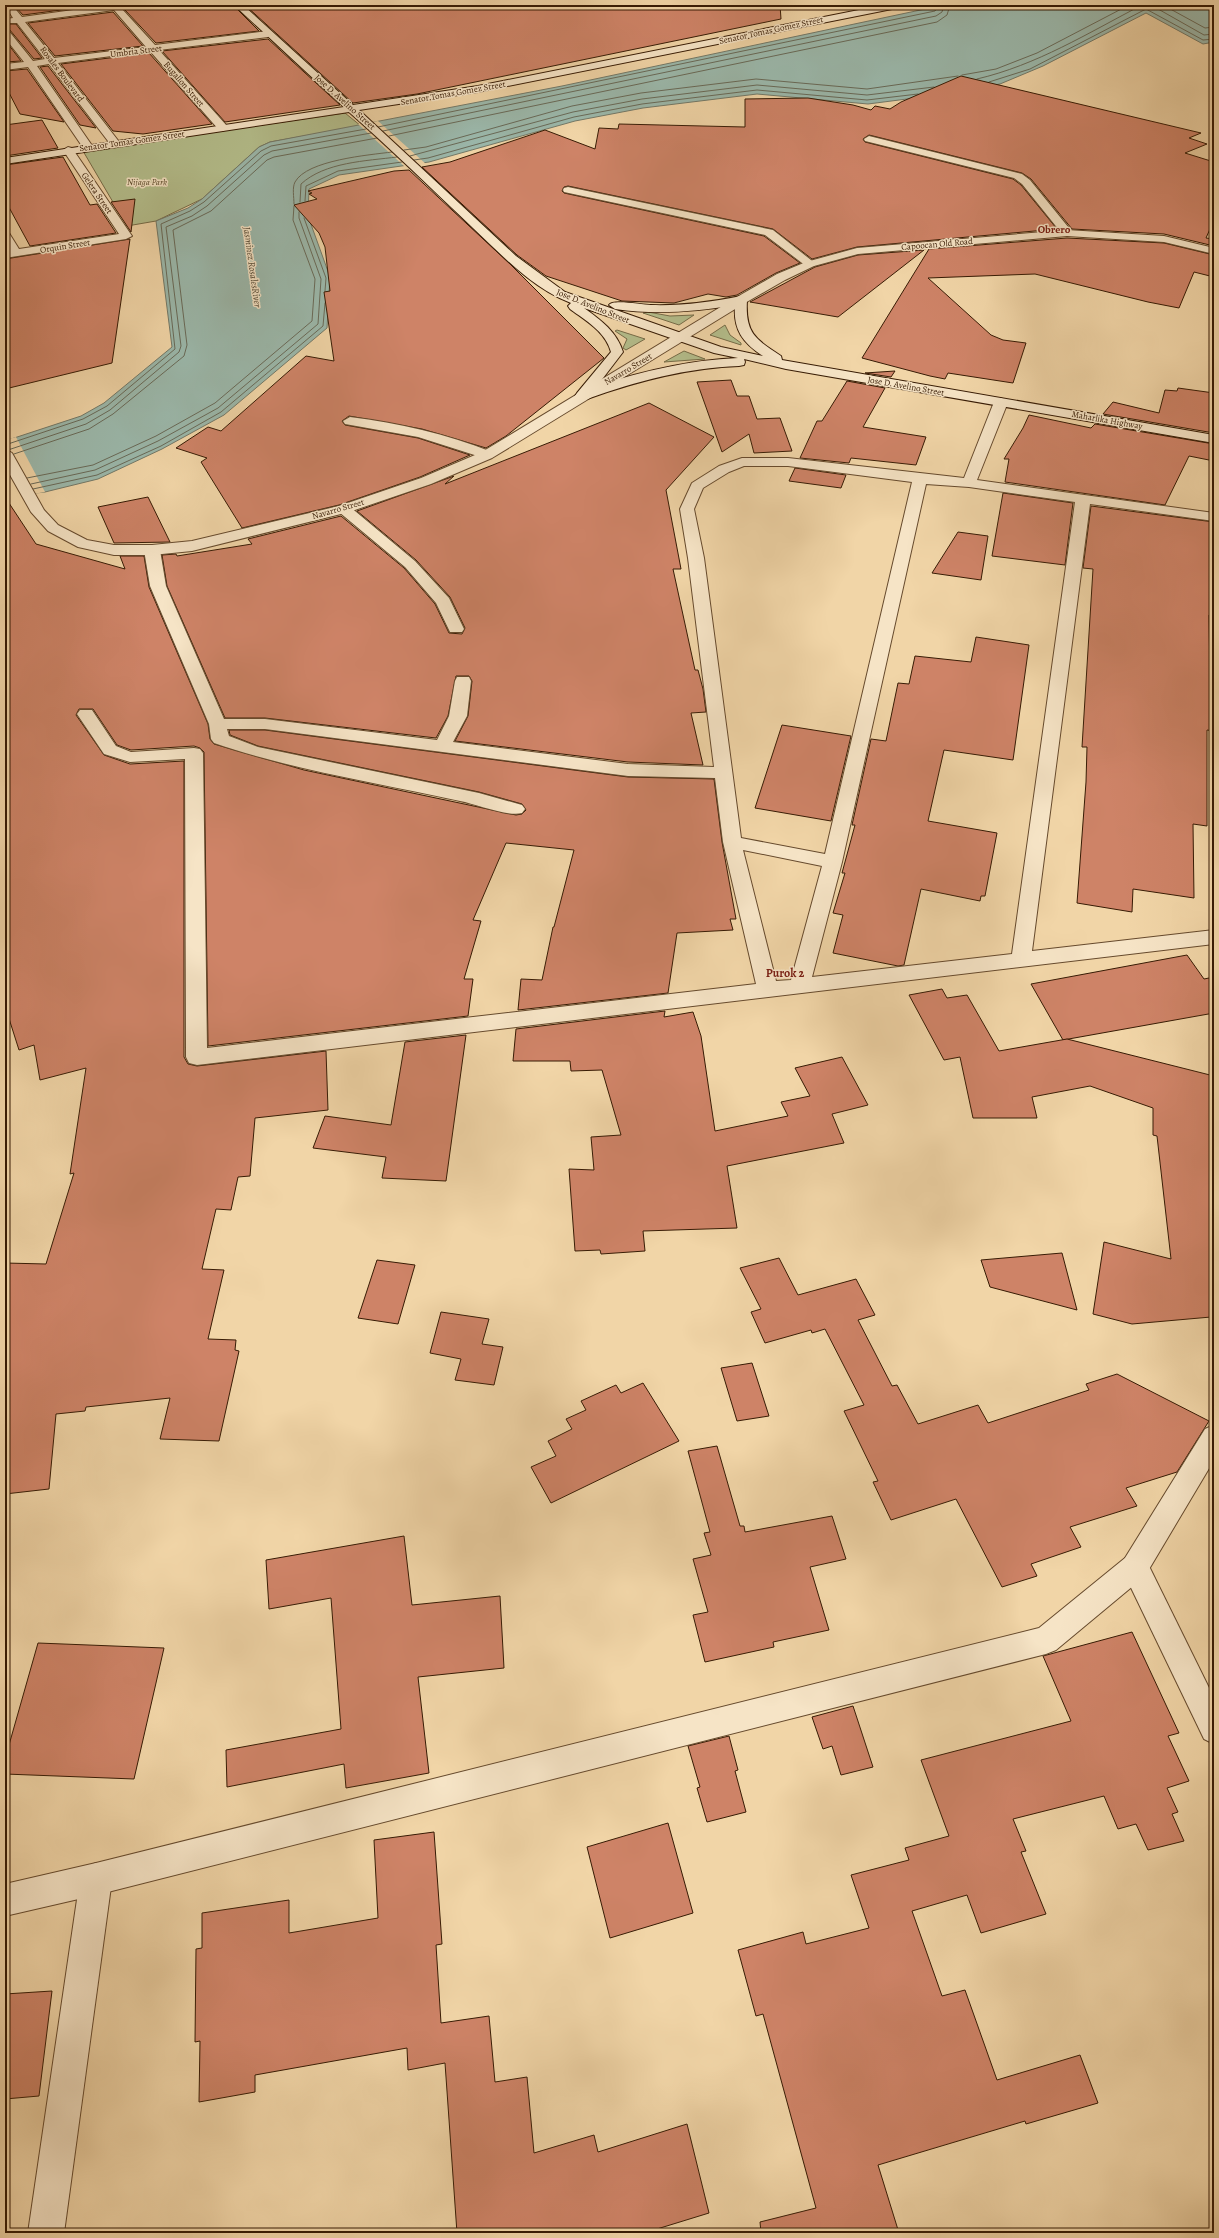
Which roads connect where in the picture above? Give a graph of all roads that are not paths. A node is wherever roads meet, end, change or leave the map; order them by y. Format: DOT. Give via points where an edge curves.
graph roads {
  1 [pos="8,5"];
  2 [pos="134,5"];
  3 [pos="238,5"];
  4 [pos="897,5"];
  5 [pos="115,6"];
  6 [pos="21,20"];
  7 [pos="5,22"];
  8 [pos="5,32"];
  9 [pos="268,34"];
  10 [pos="153,49"];
  11 [pos="54,61"];
  12 [pos="30,64"];
  13 [pos="5,67"];
  14 [pos="354,109"];
  15 [pos="223,128"];
  16 [pos="869,139"];
  17 [pos="115,143"];
  18 [pos="88,147"];
  19 [pos="68,150"];
  20 [pos="5,161"];
  21 [pos="568,190"];
  22 [pos="1067,233"];
  23 [pos="5,235"];
  24 [pos="126,236"];
  25 [pos="1214,251"];
  26 [pos="11,254"];
  27 [pos="810,264"];
  28 [pos="561,295"];
  29 [pos="741,300"];
  30 [pos="680,338"];
  31 [pos="786,365"];
  32 [pos="582,396"];
  33 [pos="1001,402"];
  34 [pos="350,421"];
  35 [pos="1214,439"];
  36 [pos="5,453"];
  37 [pos="487,455"];
  38 [pos="920,479"];
  39 [pos="969,483"];
  40 [pos="1083,499"];
  41 [pos="344,509"];
  42 [pos="1214,517"];
  43 [pos="152,550"];
  44 [pos="456,629"];
  45 [pos="463,681"];
  46 [pos="86,714"];
  47 [pos="219,732"];
  48 [pos="443,745"];
  49 [pos="194,752"];
  50 [pos="723,773"];
  51 [pos="516,809"];
  52 [pos="732,842"];
  53 [pos="833,862"];
  54 [pos="1214,937"];
  55 [pos="1021,958"];
  56 [pos="799,987"];
  57 [pos="768,990"];
  58 [pos="1214,1438"];
  59 [pos="1134,1567"];
  60 [pos="1214,1729"];
  61 [pos="96,1879"];
  62 [pos="5,1900"];
  63 [pos="46,2233"];
  1 -- 6 [label="street, Rosales Boulevard"];
  2 -- 5 [label="street"];
  3 -- 9 [label="street, Jose D. Avelino Street"];
  4 -- 14 [label="street, Senator Tomas Gomez Street" via="478,89"];
  5 -- 6 [label="street"];
  5 -- 10 [label="street, Bugallon Street"];
  6 -- 7 [label="street"];
  6 -- 11 [label="street, Rosales Boulevard"];
  8 -- 12 [label="street, Rosales Boulevard"];
  9 -- 10 [label="street, Umbria Street"];
  9 -- 14 [label="street, Jose D. Avelino Street"];
  10 -- 11 [label="street, Umbria Street"];
  10 -- 15 [label="street, Bugallon Street"];
  11 -- 12 [label="street, Umbria Street"];
  11 -- 17 [label="street, Rosales Boulevard"];
  12 -- 13 [label="street, Umbria Street"];
  12 -- 18 [label="street, Rosales Boulevard"];
  14 -- 15 [label="street, Senator Tomas Gomez Street"];
  14 -- 28 [label="street, Jose D. Avelino Street" via="512,258"];
  15 -- 17 [label="street, Senator Tomas Gomez Street"];
  16 -- 22 [label="street" via="1018,176 1026,182"];
  17 -- 18 [label="street, Senator Tomas Gomez Street"];
  18 -- 19 [label="street, Senator Tomas Gomez Street"];
  19 -- 20 [label="street, Senator Tomas Gomez Street"];
  19 -- 24 [label="street, Gelera Street"];
  21 -- 27 [label="street" via="769,232"];
  22 -- 25 [label="street, Capoocan Old Road" via="1164,239"];
  22 -- 27 [label="street, Capoocan Old Road" via="857,251"];
  23 -- 26 [label="street"];
  24 -- 26 [label="street, Orquin Street"];
  27 -- 29 [label="street, Capoocan Old Road"];
  28 -- 29 [label="street" via="663,311"];
  28 -- 30 [label="street, Jose D. Avelino Street"];
  28 -- 32 [label="street" via="603,329 616,345 617,352 612,360"];
  29 -- 30 [label="street, Capoocan Old Road"];
  29 -- 31 [label="street" via="738,317 747,338"];
  30 -- 31 [label="street, Jose D. Avelino Street" via="718,350"];
  30 -- 32 [label="street, Navarro Street"];
  31 -- 32 [label="street" via="700,363 621,381"];
  31 -- 33 [label="street, Jose D. Avelino Street"];
  32 -- 37 [label="street, Navarro Street"];
  33 -- 35 [label="street, Maharlika Highway"];
  33 -- 39 [label="street"];
  34 -- 37 [label="street" via="391,426 445,438"];
  36 -- 43 [label="street, Navarro Street" via="38,512 53,528 83,544 114,550"];
  37 -- 41 [label="street, Navarro Street" via="426,481"];
  38 -- 39 [label="street"];
  38 -- 50 [label="street" via="788,462 742,462 697,486 687,509 696,558"];
  38 -- 53 [label="street"];
  39 -- 40 [label="street"];
  40 -- 42 [label="street"];
  40 -- 55 [label="street"];
  41 -- 43 [label="street, Navarro Street" via="192,546"];
  41 -- 44 [label="street" via="410,564 442,602"];
  43 -- 47 [label="street" via="158,586"];
  45 -- 48 [label="street" via="458,716"];
  46 -- 49 [label="street" via="110,750 130,757"];
  47 -- 48 [label="street" via="264,724"];
  47 -- 49 [label="street" via="210,746"];
  47 -- 51 [label="street" via="254,751"];
  48 -- 50 [label="street" via="628,770"];
  49 -- 57 [label="street" via="197,1057"];
  50 -- 52 [label="street"];
  52 -- 53 [label="street"];
  52 -- 57 [label="street"];
  53 -- 56 [label="street"];
  54 -- 55 [label="street"];
  55 -- 56 [label="street"];
  56 -- 57 [label="street"];
  58 -- 59 [label="street"];
  59 -- 60 [label="street"];
  59 -- 61 [label="street" via="1046,1640"];
  61 -- 62 [label="street"];
  61 -- 63 [label="street"];
}
